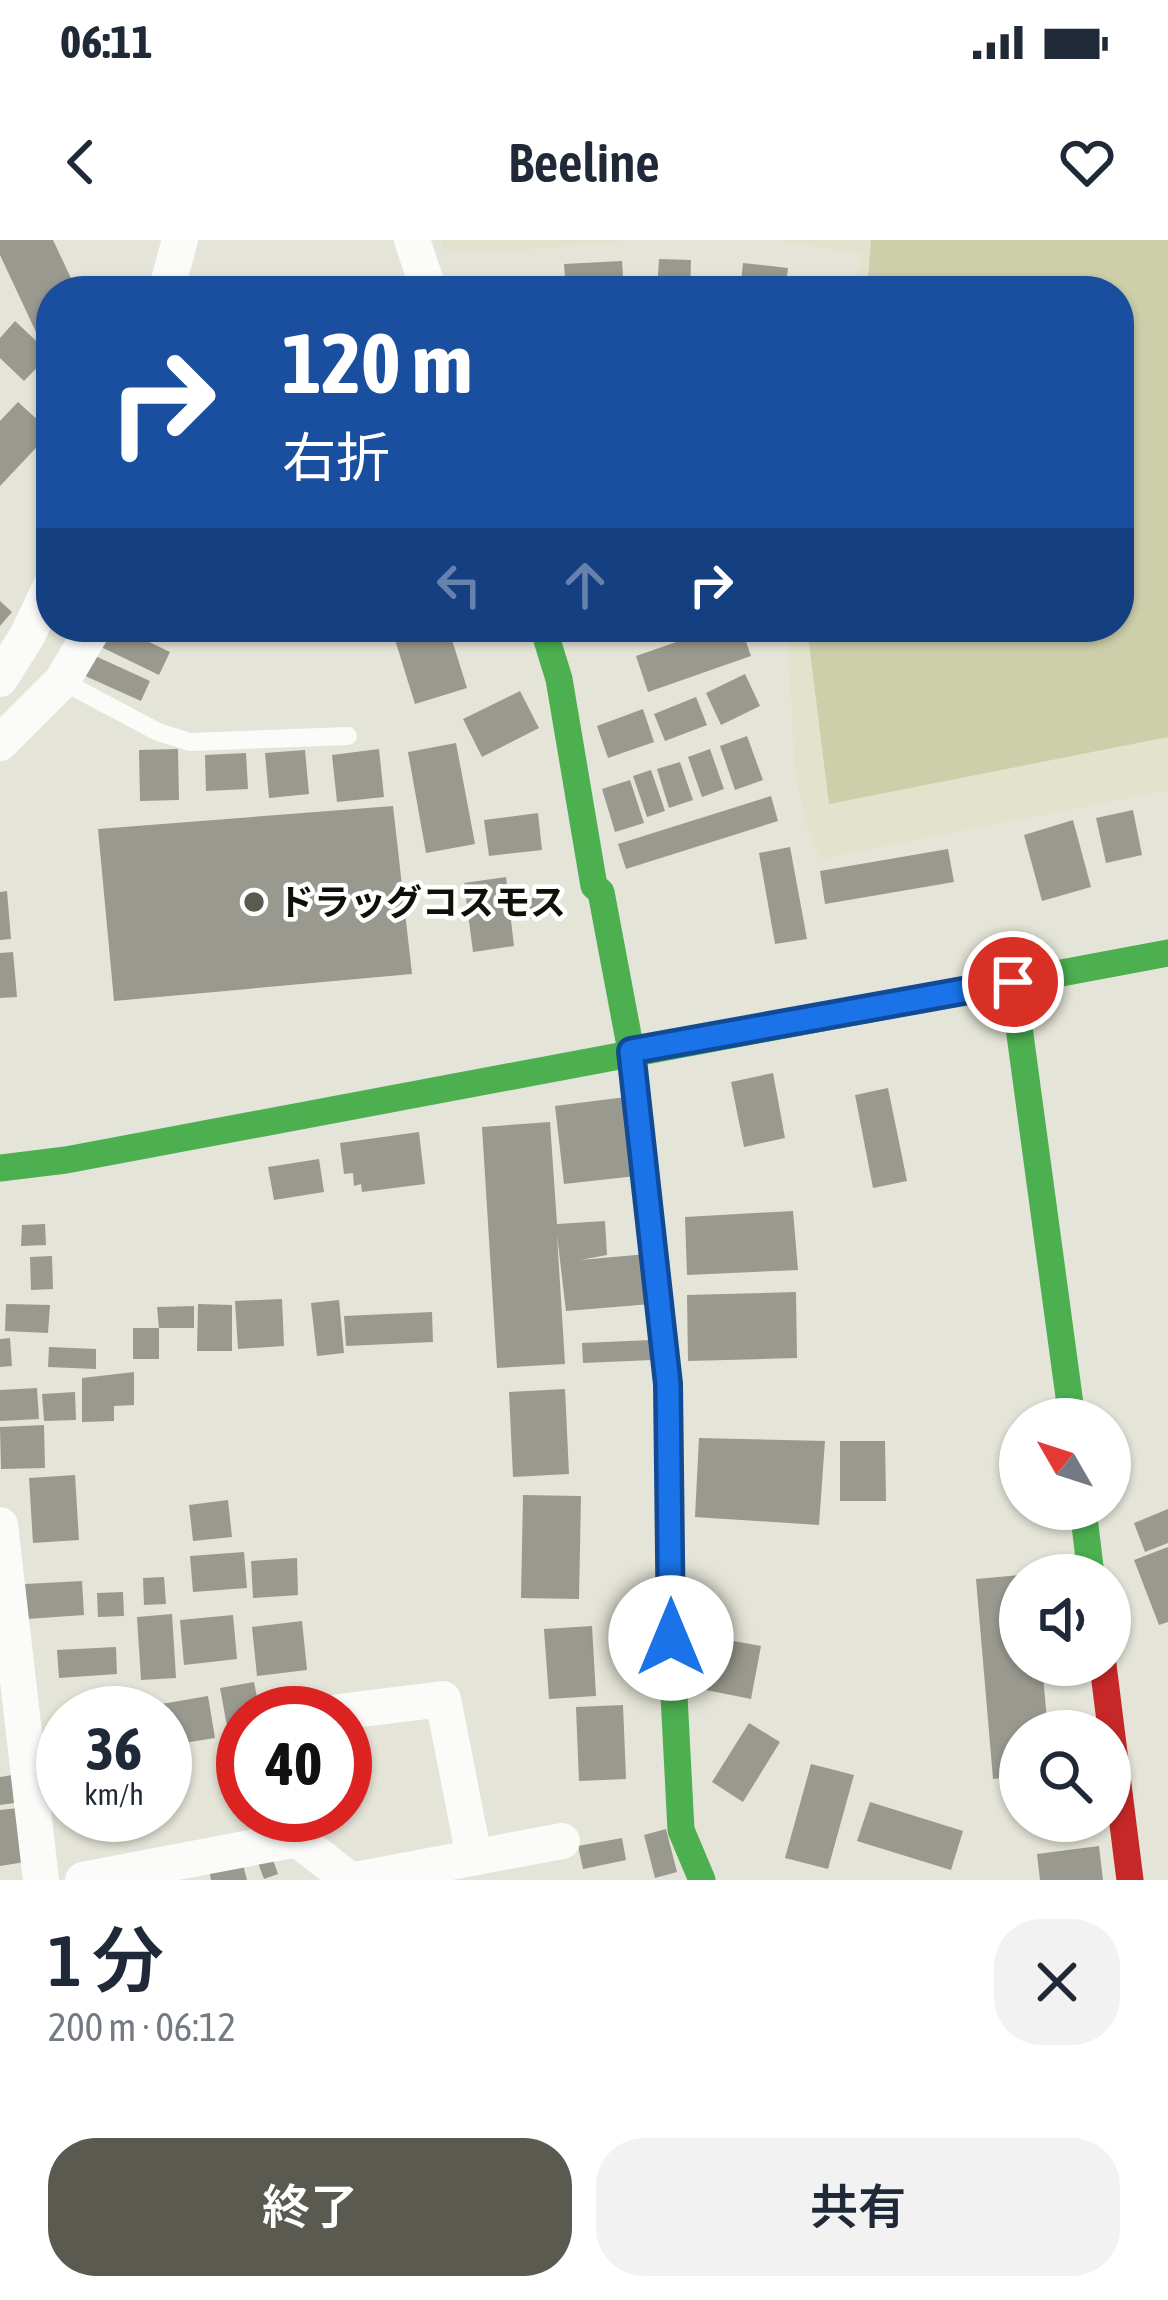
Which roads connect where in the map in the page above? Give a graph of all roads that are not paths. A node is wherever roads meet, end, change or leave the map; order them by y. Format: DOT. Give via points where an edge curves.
graph roads {
  1 [pos="180,240"];
  2 [pos="412,240"];
  3 [pos="170,276"];
  4 [pos="424,276"];
  5 [pos="36,617"];
  6 [pos="85,642"];
  7 [pos="548,642"];
  8 [pos="0,679"];
  9 [pos="62,681"];
  10 [pos="348,736"];
  11 [pos="0,743"];
  12 [pos="1168,953"];
  13 [pos="1013,982"];
  14 [pos="631,1051"];
  15 [pos="0,1168"];
  16 [pos="1069,1398"];
  17 [pos="0,1526"];
  18 [pos="1105,1686"];
  19 [pos="372,1708"];
  20 [pos="562,1841"];
  21 [pos="234,1842"];
  22 [pos="310,1842"];
  23 [pos="474,1857"];
  24 [pos="30,1879"];
  25 [pos="83,1880"];
  26 [pos="352,1880"];
  27 [pos="702,1880"];
  28 [pos="1130,1880"];
  1 -- 3 [label="street"];
  2 -- 4 [label="street"];
  5 -- 8 [label="street"];
  6 -- 9 [label="street"];
  7 -- 14 [label="street"];
  9 -- 10 [label="lane" via="190,742"];
  9 -- 11 [label="street"];
  12 -- 13 [label="street"];
  13 -- 14 [label="street"];
  13 -- 16 [label="street"];
  14 -- 15 [label="street"];
  14 -- 27 [label="street" via="668,1384 681,1830"];
  17 -- 24 [label="street"];
  18 -- 28 [label="street"];
  19 -- 23 [label="street" via="442,1699"];
  20 -- 23 [label="street"];
  21 -- 25 [label="street"];
  22 -- 26 [label="street"];
  23 -- 26 [label="street"];
}
